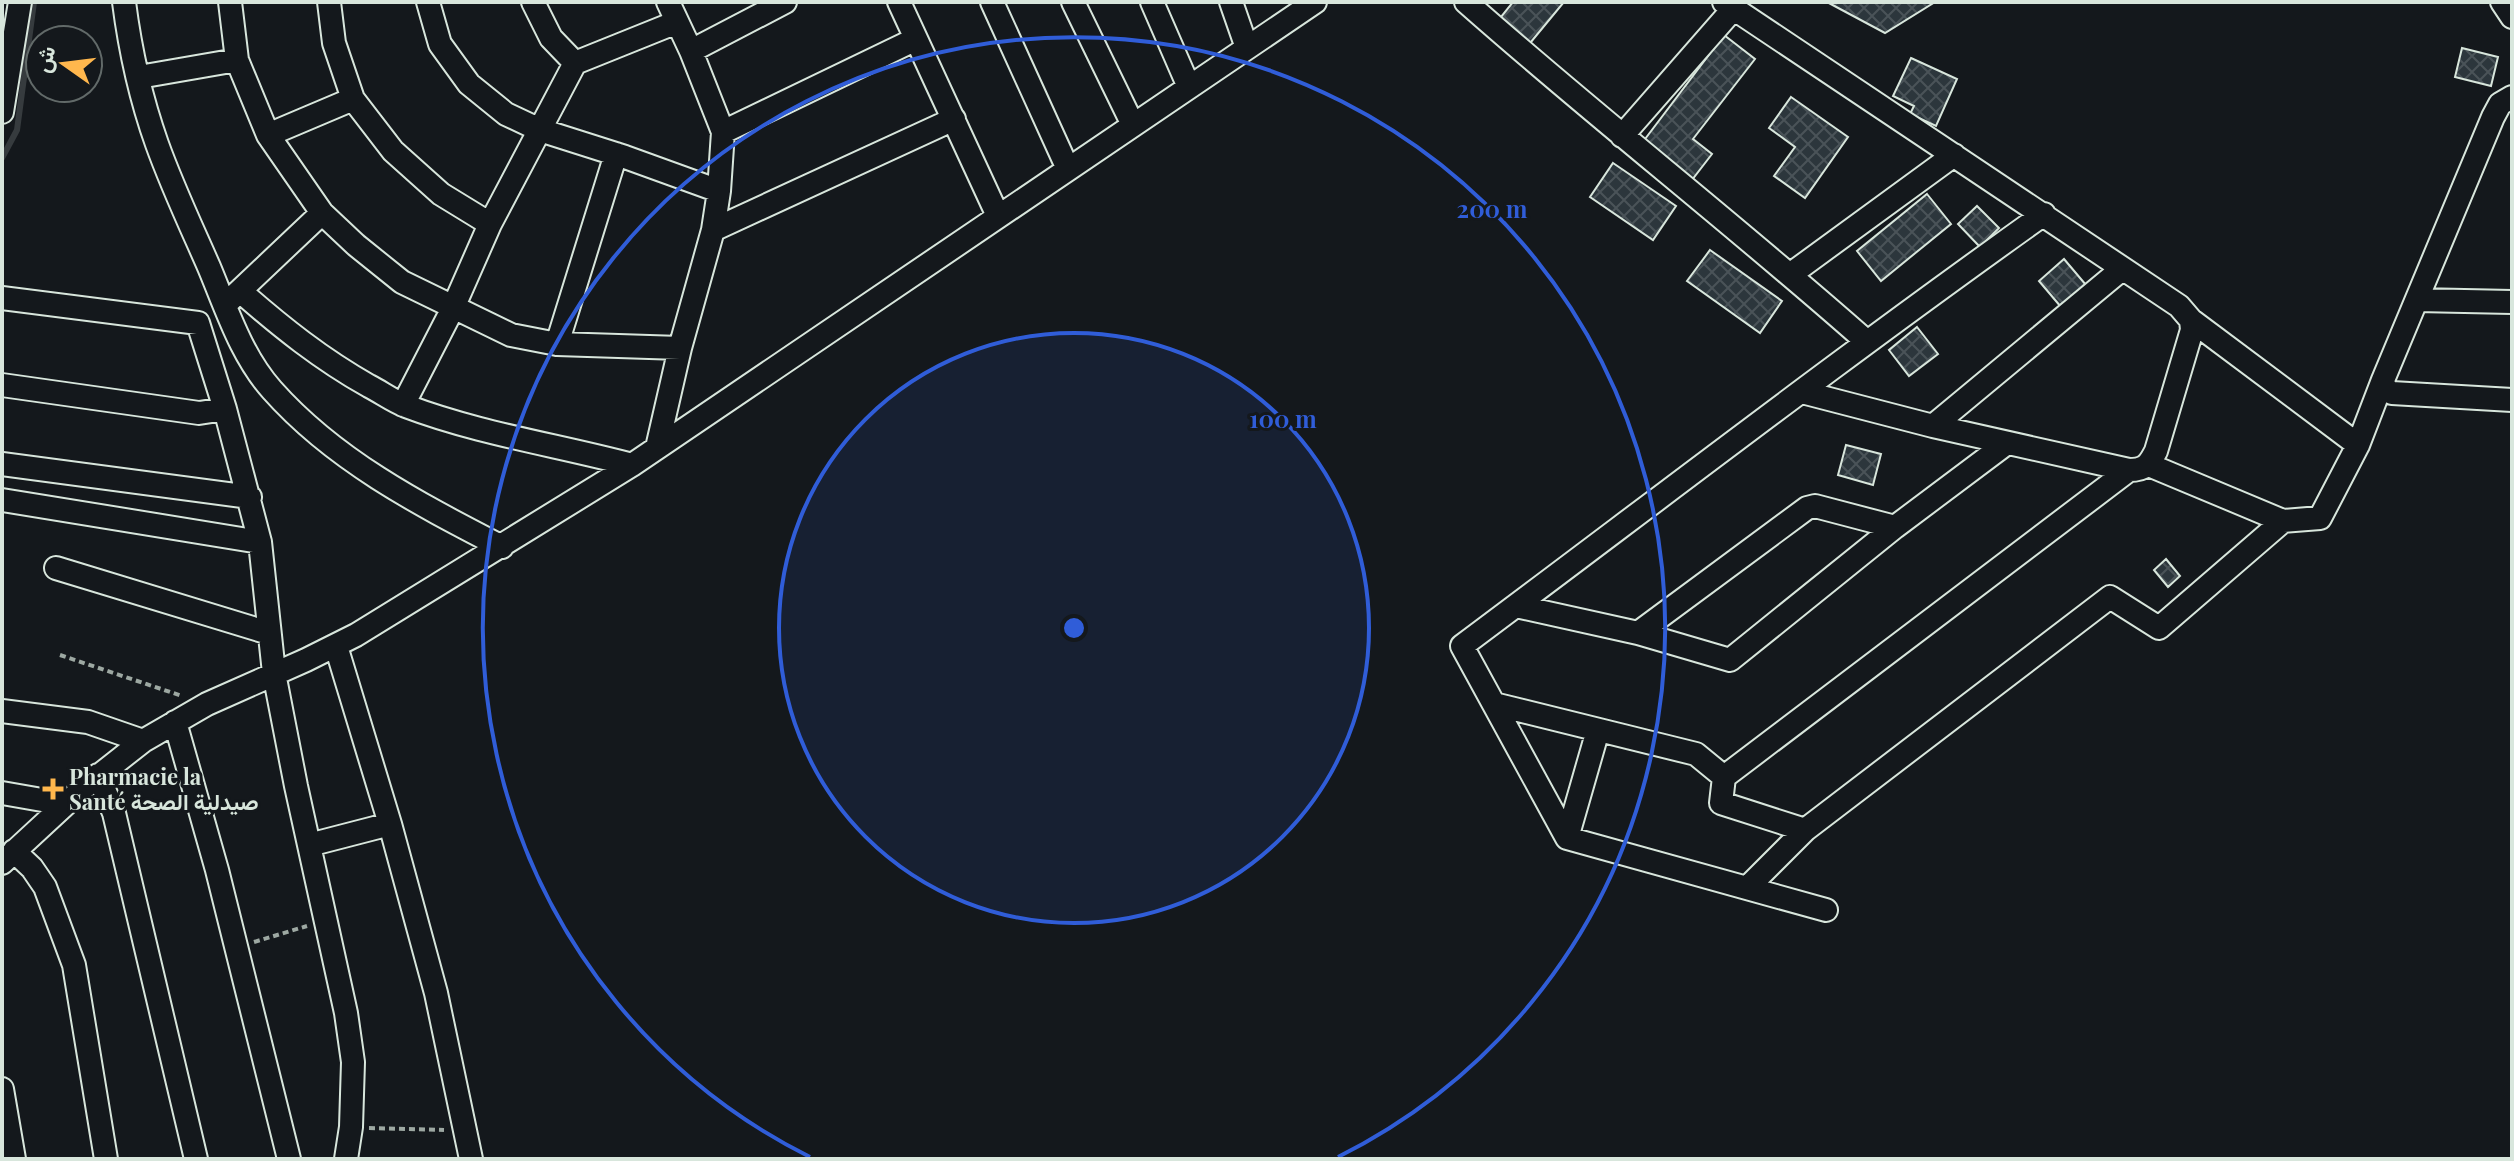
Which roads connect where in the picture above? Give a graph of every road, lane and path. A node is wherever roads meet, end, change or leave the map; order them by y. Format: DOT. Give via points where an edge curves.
graph roads {
  1 [pos="20,2"];
  2 [pos="124,2"];
  3 [pos="230,2"];
  4 [pos="329,2"];
  5 [pos="428,2"];
  6 [pos="533,2"];
  7 [pos="785,2"];
  8 [pos="899,2"];
  9 [pos="992,2"];
  10 [pos="1073,2"];
  11 [pos="1152,2"];
  12 [pos="1231,2"];
  13 [pos="1315,2"];
  14 [pos="2502,2"];
  15 [pos="1729,5"];
  16 [pos="1479,6"];
  17 [pos="673,12"];
  18 [pos="2512,17"];
  19 [pos="916,39"];
  20 [pos="1247,48"];
  21 [pos="691,51"];
  22 [pos="237,60"];
  23 [pos="575,63"];
  24 [pos="139,77"];
  25 [pos="1189,87"];
  26 [pos="2512,97"];
  27 [pos="353,99"];
  28 [pos="2,112"];
  29 [pos="954,119"];
  30 [pos="1133,125"];
  31 [pos="540,130"];
  32 [pos="723,132"];
  33 [pos="268,135"];
  34 [pos="1622,136"];
  35 [pos="616,154"];
  36 [pos="1954,155"];
  37 [pos="1068,169"];
  38 [pos="719,191"];
  39 [pos="322,213"];
  40 [pos="2044,214"];
  41 [pos="998,216"];
  42 [pos="490,224"];
  43 [pos="713,230"];
  44 [pos="2122,269"];
  45 [pos="1791,274"];
  46 [pos="240,291"];
  47 [pos="2,298"];
  48 [pos="2417,300"];
  49 [pos="2512,302"];
  50 [pos="223,306"];
  51 [pos="453,308"];
  52 [pos="2191,320"];
  53 [pos="1866,341"];
  54 [pos="557,344"];
  55 [pos="680,348"];
  56 [pos="2383,380"];
  57 [pos="2,385"];
  58 [pos="1802,392"];
  59 [pos="2512,400"];
  60 [pos="403,405"];
  61 [pos="225,409"];
  62 [pos="1933,426"];
  63 [pos="2007,443"];
  64 [pos="2358,445"];
  65 [pos="657,448"];
  66 [pos="2,464"];
  67 [pos="632,465"];
  68 [pos="2139,468"];
  69 [pos="250,497"];
  70 [pos="2,500"];
  71 [pos="2283,521"];
  72 [pos="1895,527"];
  73 [pos="260,542"];
  74 [pos="502,547"];
  75 [pos="56,568"];
  76 [pos="1516,606"];
  77 [pos="269,633"];
  78 [pos="1638,633"];
  79 [pos="336,646"];
  80 [pos="60,655"];
  81 [pos="274,673"];
  82 [pos="207,704"];
  83 [pos="1494,704"];
  84 [pos="2,711"];
  85 [pos="175,722"];
  86 [pos="1598,730"];
  87 [pos="143,741"];
  88 [pos="98,775"];
  89 [pos="1724,777"];
  90 [pos="2,793"];
  91 [pos="65,804"];
  92 [pos="390,824"];
  93 [pos="1805,830"];
  94 [pos="1567,838"];
  95 [pos="309,845"];
  96 [pos="11,848"];
  97 [pos="1748,887"];
  98 [pos="1826,910"];
  99 [pos="326,920"];
  100 [pos="236,947"];
  101 [pos="2,1089"];
  102 [pos="351,1127"];
  103 [pos="465,1131"];
  104 [pos="283,1158"];
  105 [pos="14,1159"];
  106 [pos="106,1159"];
  107 [pos="196,1159"];
  108 [pos="346,1159"];
  109 [pos="471,1159"];
  1 -- 28 [label="street"];
  2 -- 24 [label="street"];
  3 -- 22 [label="street"];
  4 -- 27 [label="street" via="334,43"];
  5 -- 31 [label="street" via="440,44 469,84 506,114"];
  6 -- 23 [label="street" via="551,38"];
  7 -- 21 [label="street"];
  8 -- 19 [label="street"];
  9 -- 37 [label="street"];
  10 -- 30 [label="street"];
  11 -- 25 [label="street"];
  12 -- 20 [label="street"];
  13 -- 20 [label="street"];
  14 -- 18 [label="street"];
  15 -- 34 [label="street"];
  15 -- 36 [label="street"];
  16 -- 34 [label="street"];
  17 -- 21 [label="street"];
  17 -- 23 [label="street"];
  19 -- 29 [label="street"];
  19 -- 32 [label="street"];
  20 -- 25 [label="street"];
  21 -- 32 [label="street"];
  22 -- 24 [label="street"];
  22 -- 33 [label="street"];
  23 -- 31 [label="street"];
  24 -- 50 [label="street" via="156,141"];
  25 -- 30 [label="street"];
  26 -- 48 [label="street" via="2493,117"];
  27 -- 33 [label="street"];
  27 -- 42 [label="street" via="393,151 441,194"];
  29 -- 41 [label="street"];
  29 -- 43 [label="street"];
  30 -- 37 [label="street"];
  31 -- 35 [label="street"];
  31 -- 42 [label="street"];
  32 -- 38 [label="street"];
  33 -- 39 [label="street"];
  34 -- 45 [label="street"];
  35 -- 38 [label="street"];
  35 -- 54 [label="street"];
  36 -- 40 [label="street"];
  36 -- 45 [label="street"];
  37 -- 41 [label="street"];
  38 -- 43 [label="street"];
  39 -- 46 [label="street"];
  39 -- 51 [label="street" via="402,282"];
  40 -- 44 [label="street"];
  40 -- 53 [label="street"];
  41 -- 65 [label="street"];
  42 -- 51 [label="street"];
  43 -- 55 [label="street"];
  44 -- 52 [label="street" via="2179,306"];
  44 -- 62 [label="street"];
  45 -- 53 [label="street"];
  46 -- 50 [label="street"];
  46 -- 60 [label="street" via="331,364"];
  47 -- 61 [label="street" via="198,323"];
  48 -- 49 [label="street"];
  48 -- 56 [label="street"];
  50 -- 74 [label="street" via="271,389 311,428 412,500"];
  51 -- 54 [label="street" via="511,335"];
  51 -- 60 [label="street"];
  52 -- 64 [label="street"];
  52 -- 68 [label="street" via="2156,451"];
  53 -- 58 [label="street"];
  54 -- 55 [label="street"];
  55 -- 65 [label="street"];
  56 -- 59 [label="street" via="2392,393"];
  56 -- 64 [label="street"];
  57 -- 61 [label="street" via="199,413"];
  58 -- 62 [label="street"];
  58 -- 76 [label="street"];
  60 -- 67 [label="street" via="483,431"];
  61 -- 69 [label="street"];
  62 -- 63 [label="street"];
  63 -- 68 [label="street"];
  63 -- 72 [label="street"];
  64 -- 71 [label="street" via="2320,518"];
  65 -- 67 [label="street"];
  66 -- 69 [label="street"];
  67 -- 74 [label="street"];
  68 -- 71 [label="street"];
  68 -- 89 [label="street"];
  69 -- 73 [label="street"];
  70 -- 73 [label="street"];
  71 -- 93 [label="street" via="2159,628 2110,597"];
  72 -- 78 [label="street" via="1807,508"];
  72 -- 78 [label="street" via="1730,660"];
  73 -- 77 [label="street"];
  74 -- 79 [label="street"];
  75 -- 77 [label="street"];
  76 -- 78 [label="street"];
  76 -- 83 [label="street" via="1462,646"];
  77 -- 81 [label="street"];
  79 -- 81 [label="street"];
  79 -- 92 [label="street"];
  80 -- 82 [label="path"];
  81 -- 82 [label="street"];
  81 -- 95 [label="street"];
  82 -- 85 [label="street"];
  83 -- 86 [label="street"];
  83 -- 94 [label="street"];
  84 -- 87 [label="street" via="88,722"];
  85 -- 87 [label="street"];
  85 -- 100 [label="street"];
  86 -- 89 [label="street" via="1696,754"];
  86 -- 94 [label="street"];
  87 -- 88 [label="street"];
  88 -- 91 [label="street"];
  88 -- 107 [label="street" via="114,813"];
  89 -- 93 [label="street" via="1721,803"];
  90 -- 91 [label="street"];
  91 -- 96 [label="street"];
  92 -- 95 [label="street"];
  92 -- 103 [label="street" via="436,993"];
  93 -- 97 [label="street"];
  94 -- 97 [label="street"];
  95 -- 99 [label="street"];
  96 -- 106 [label="street" via="45,887 74,965"];
  97 -- 98 [label="street"];
  99 -- 100 [label="path"];
  99 -- 102 [label="street" via="353,1062"];
  100 -- 104 [label="street"];
  101 -- 105 [label="street"];
  102 -- 103 [label="path"];
  102 -- 108 [label="street"];
  103 -- 109 [label="street"];
}
